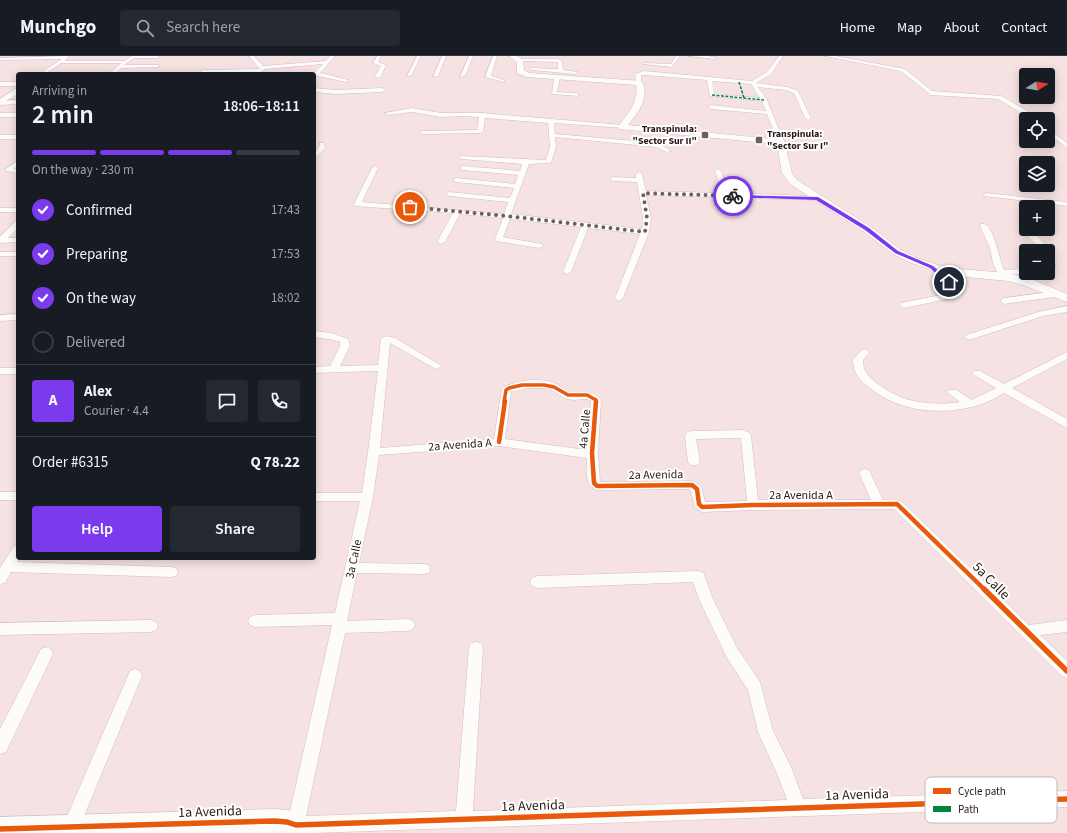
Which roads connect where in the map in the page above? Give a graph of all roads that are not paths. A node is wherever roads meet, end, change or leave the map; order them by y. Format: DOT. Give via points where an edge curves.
graph roads {
  1 [pos="88,56"];
  2 [pos="110,56"];
  3 [pos="333,56"];
  4 [pos="379,56"];
  5 [pos="419,56"];
  6 [pos="444,56"];
  7 [pos="471,56"];
  8 [pos="495,56"];
  9 [pos="512,56"];
  10 [pos="678,56"];
  11 [pos="691,56"];
  12 [pos="781,56"];
  13 [pos="827,56"];
  14 [pos="68,57"];
  15 [pos="134,57"];
  16 [pos="158,57"];
  17 [pos="252,57"];
  18 [pos="259,57"];
  19 [pos="715,58"];
  20 [pos="0,59"];
  21 [pos="521,60"];
  22 [pos="104,61"];
  23 [pos="60,62"];
  24 [pos="79,62"];
  25 [pos="125,62"];
  26 [pos="328,62"];
  27 [pos="158,66"];
  28 [pos="120,67"];
  29 [pos="532,69"];
  30 [pos="259,71"];
  31 [pos="562,71"];
  32 [pos="45,72"];
  33 [pos="114,72"];
  34 [pos="244,72"];
  35 [pos="575,72"];
  36 [pos="316,73"];
  37 [pos="646,73"];
  38 [pos="316,74"];
  39 [pos="378,76"];
  40 [pos="409,76"];
  41 [pos="435,76"];
  42 [pos="462,76"];
  43 [pos="557,78"];
  44 [pos="709,79"];
  45 [pos="346,80"];
  46 [pos="502,81"];
  47 [pos="739,82"];
  48 [pos="639,83"];
  49 [pos="0,84"];
  50 [pos="16,84"];
  51 [pos="754,84"];
  52 [pos="316,90"];
  53 [pos="382,90"];
  54 [pos="16,92"];
  55 [pos="334,92"];
  56 [pos="576,95"];
  57 [pos="744,98"];
  58 [pos="334,100"];
  59 [pos="764,100"];
  60 [pos="16,102"];
  61 [pos="0,103"];
  62 [pos="711,107"];
  63 [pos="1025,112"];
  64 [pos="388,113"];
  65 [pos="769,113"];
  66 [pos="0,115"];
  67 [pos="16,115"];
  68 [pos="482,115"];
  69 [pos="496,116"];
  70 [pos="808,118"];
  71 [pos="551,121"];
  72 [pos="498,126"];
  73 [pos="622,127"];
  74 [pos="423,132"];
  75 [pos="551,135"];
  76 [pos="1055,135"];
  77 [pos="0,137"];
  78 [pos="16,137"];
  79 [pos="1064,141"];
  80 [pos="781,142"];
  81 [pos="322,144"];
  82 [pos="1067,146"];
  83 [pos="669,151"];
  84 [pos="316,155"];
  85 [pos="462,157"];
  86 [pos="526,162"];
  87 [pos="16,164"];
  88 [pos="375,168"];
  89 [pos="462,168"];
  90 [pos="16,171"];
  91 [pos="718,171"];
  92 [pos="522,173"];
  93 [pos="613,179"];
  94 [pos="456,180"];
  95 [pos="517,186"];
  96 [pos="643,193"];
  97 [pos="450,194"];
  98 [pos="986,195"];
  99 [pos="726,196"];
  100 [pos="816,198"];
  101 [pos="512,200"];
  102 [pos="1067,204"];
  103 [pos="0,210"];
  104 [pos="16,210"];
  105 [pos="458,211"];
  106 [pos="507,216"];
  107 [pos="585,225"];
  108 [pos="16,226"];
  109 [pos="984,226"];
  110 [pos="645,232"];
  111 [pos="1033,236"];
  112 [pos="16,240"];
  113 [pos="0,241"];
  114 [pos="441,242"];
  115 [pos="1040,244"];
  116 [pos="539,246"];
  117 [pos="0,254"];
  118 [pos="16,254"];
  119 [pos="932,267"];
  120 [pos="567,272"];
  121 [pos="1019,272"];
  122 [pos="1002,275"];
  123 [pos="1063,296"];
  124 [pos="619,298"];
  125 [pos="1004,301"];
  126 [pos="904,305"];
  127 [pos="1067,309"];
  128 [pos="16,317"];
  129 [pos="0,318"];
  130 [pos="316,334"];
  131 [pos="969,337"];
  132 [pos="865,352"];
  133 [pos="1067,355"];
  134 [pos="437,366"];
  135 [pos="383,368"];
  136 [pos="334,369"];
  137 [pos="316,370"];
  138 [pos="0,371"];
  139 [pos="16,371"];
  140 [pos="977,373"];
  141 [pos="1004,388"];
  142 [pos="952,392"];
  143 [pos="970,404"];
  144 [pos="1067,424"];
  145 [pos="499,442"];
  146 [pos="374,452"];
  147 [pos="592,455"];
  148 [pos="694,462"];
  149 [pos="865,473"];
  150 [pos="594,484"];
  151 [pos="0,496"];
  152 [pos="16,496"];
  153 [pos="316,497"];
  154 [pos="368,497"];
  155 [pos="879,504"];
  156 [pos="753,505"];
  157 [pos="900,506"];
  158 [pos="702,507"];
  159 [pos="16,553"];
  160 [pos="7,567"];
  161 [pos="352,568"];
  162 [pos="424,569"];
  163 [pos="171,572"];
  164 [pos="0,579"];
  165 [pos="537,582"];
  166 [pos="255,621"];
  167 [pos="340,623"];
  168 [pos="408,625"];
  169 [pos="151,626"];
  170 [pos="1067,626"];
  171 [pos="0,629"];
  172 [pos="1027,631"];
  173 [pos="476,648"];
  174 [pos="46,654"];
  175 [pos="1067,671"];
  176 [pos="136,676"];
  177 [pos="0,746"];
  178 [pos="1057,799"];
  179 [pos="1067,799"];
  180 [pos="925,804"];
  181 [pos="791,808"];
  182 [pos="464,820"];
  183 [pos="76,829"];
  184 [pos="295,829"];
  185 [pos="0,830"];
  1 -- 24 [label="street"];
  2 -- 22 [label="street"];
  3 -- 26 [label="street"];
  4 -- 39 [label="street" via="375,63 384,65"];
  5 -- 40 [label="street"];
  6 -- 41 [label="street"];
  7 -- 42 [label="street"];
  8 -- 46 [label="street" via="488,77"];
  9 -- 21 [label="street"];
  10 -- 37 [label="street" via="672,66 646,62"];
  11 -- 19 [label="street"];
  12 -- 51 [label="street" via="768,73"];
  13 -- 63 [label="street" via="902,70 931,93 999,97"];
  14 -- 20 [label="street"];
  14 -- 23 [label="street"];
  15 -- 16 [label="street"];
  15 -- 25 [label="street"];
  17 -- 18 [label="street"];
  17 -- 30 [label="street"];
  21 -- 31 [label="street" via="559,61"];
  21 -- 43 [label="street" via="520,71 523,74"];
  22 -- 24 [label="street"];
  22 -- 25 [label="street"];
  23 -- 24 [label="street"];
  23 -- 32 [label="street"];
  25 -- 28 [label="street"];
  26 -- 30 [label="street"];
  26 -- 36 [label="street"];
  27 -- 28 [label="street"];
  28 -- 33 [label="street"];
  29 -- 31 [label="street"];
  30 -- 34 [label="street"];
  31 -- 35 [label="street"];
  37 -- 44 [label="street"];
  37 -- 48 [label="street" via="638,74"];
  38 -- 45 [label="street"];
  43 -- 48 [label="street"];
  43 -- 56 [label="street" via="554,93"];
  44 -- 47 [label="street"];
  44 -- 57 [label="street" via="712,95"];
  47 -- 51 [label="street"];
  47 -- 57 [label="street"];
  48 -- 73 [label="street" via="638,106"];
  49 -- 50 [label="street"];
  51 -- 59 [label="street"];
  51 -- 70 [label="street" via="796,92"];
  52 -- 55 [label="street"];
  53 -- 55 [label="street"];
  54 -- 61 [label="street"];
  55 -- 58 [label="street"];
  57 -- 59 [label="street"];
  59 -- 65 [label="street"];
  60 -- 61 [label="street"];
  62 -- 65 [label="street"];
  64 -- 68 [label="street" via="412,110 441,115"];
  65 -- 80 [label="street"];
  66 -- 67 [label="street"];
  68 -- 69 [label="street"];
  68 -- 74 [label="street" via="479,132"];
  69 -- 71 [label="street"];
  69 -- 72 [label="street"];
  71 -- 73 [label="street"];
  71 -- 75 [label="street"];
  73 -- 80 [label="street"];
  75 -- 83 [label="street" via="657,144"];
  75 -- 86 [label="street" via="553,147 549,162"];
  76 -- 79 [label="street"];
  77 -- 78 [label="street"];
  79 -- 82 [label="street"];
  80 -- 100 [label="street" via="789,176 798,186"];
  81 -- 84 [label="street"];
  85 -- 86 [label="street"];
  86 -- 92 [label="street"];
  87 -- 90 [label="street" via="8,170"];
  88 -- 105 [label="street" via="358,204"];
  89 -- 92 [label="street"];
  91 -- 99 [label="street"];
  92 -- 95 [label="street"];
  93 -- 96 [label="street" via="639,177"];
  94 -- 95 [label="street"];
  95 -- 101 [label="street"];
  96 -- 99 [label="street"];
  96 -- 110 [label="street" via="647,218"];
  97 -- 101 [label="street"];
  98 -- 102 [label="street"];
  99 -- 100 [label="street"];
  100 -- 119 [label="street" via="867,229 896,252"];
  101 -- 106 [label="street"];
  103 -- 104 [label="street"];
  105 -- 106 [label="street"];
  105 -- 114 [label="street"];
  106 -- 107 [label="street"];
  106 -- 116 [label="street" via="499,240"];
  107 -- 110 [label="street"];
  107 -- 120 [label="street"];
  108 -- 113 [label="street"];
  109 -- 122 [label="street"];
  110 -- 124 [label="street"];
  111 -- 115 [label="street"];
  112 -- 113 [label="street"];
  117 -- 118 [label="street"];
  119 -- 122 [label="street" via="953,272"];
  119 -- 126 [label="street" via="955,287 956,291 949,296"];
  121 -- 122 [label="street"];
  122 -- 123 [label="street"];
  123 -- 125 [label="street"];
  127 -- 131 [label="street" via="1041,314"];
  128 -- 129 [label="street"];
  130 -- 136 [label="street" via="345,341"];
  132 -- 143 [label="street" via="858,359 857,367 870,384 894,400 934,407"];
  133 -- 141 [label="street"];
  134 -- 135 [label="street, 3a Calle" via="388,338"];
  135 -- 136 [label="street"];
  135 -- 146 [label="street, 3a Calle"];
  136 -- 137 [label="street"];
  138 -- 139 [label="street"];
  140 -- 141 [label="street"];
  141 -- 143 [label="street"];
  141 -- 144 [label="street"];
  142 -- 143 [label="street"];
  145 -- 146 [label="street, 2a Avenida A"];
  145 -- 147 [label="street, 2a Avenida A"];
  145 -- 147 [label="street, 4a Calle" via="506,390 510,387 548,386 554,387 566,396 589,395 596,400"];
  146 -- 154 [label="street, 3a Calle"];
  147 -- 150 [label="street, 4a Calle"];
  148 -- 156 [label="street" via="691,435 745,435"];
  149 -- 155 [label="street"];
  150 -- 158 [label="street, 2a Avenida" via="692,484 697,489 699,504"];
  151 -- 152 [label="street"];
  153 -- 154 [label="street"];
  154 -- 161 [label="street, 3a Calle"];
  155 -- 156 [label="street, 2a Avenida A"];
  155 -- 157 [label="street, 2a Avenida A"];
  156 -- 158 [label="street, 2a Avenida A"];
  157 -- 172 [label="street, 5a Calle"];
  159 -- 160 [label="street"];
  160 -- 163 [label="street"];
  160 -- 164 [label="street"];
  161 -- 162 [label="street"];
  161 -- 167 [label="street, 3a Calle"];
  165 -- 181 [label="street" via="698,576 706,599 732,652 755,687 766,732 785,773"];
  166 -- 167 [label="street"];
  167 -- 168 [label="street"];
  167 -- 184 [label="street, 3a Calle"];
  169 -- 171 [label="street"];
  170 -- 172 [label="street"];
  172 -- 175 [label="street, 5a Calle"];
  173 -- 182 [label="street"];
  174 -- 177 [label="street"];
  176 -- 183 [label="street"];
  178 -- 179 [label="street, 1a Avenida"];
  180 -- 181 [label="street, 1a Avenida"];
  181 -- 182 [label="street, 1a Avenida"];
  182 -- 184 [label="street, 1a Avenida"];
  183 -- 184 [label="street, 1a Avenida" via="275,821 287,822"];
  183 -- 185 [label="street, 1a Avenida"];
}
